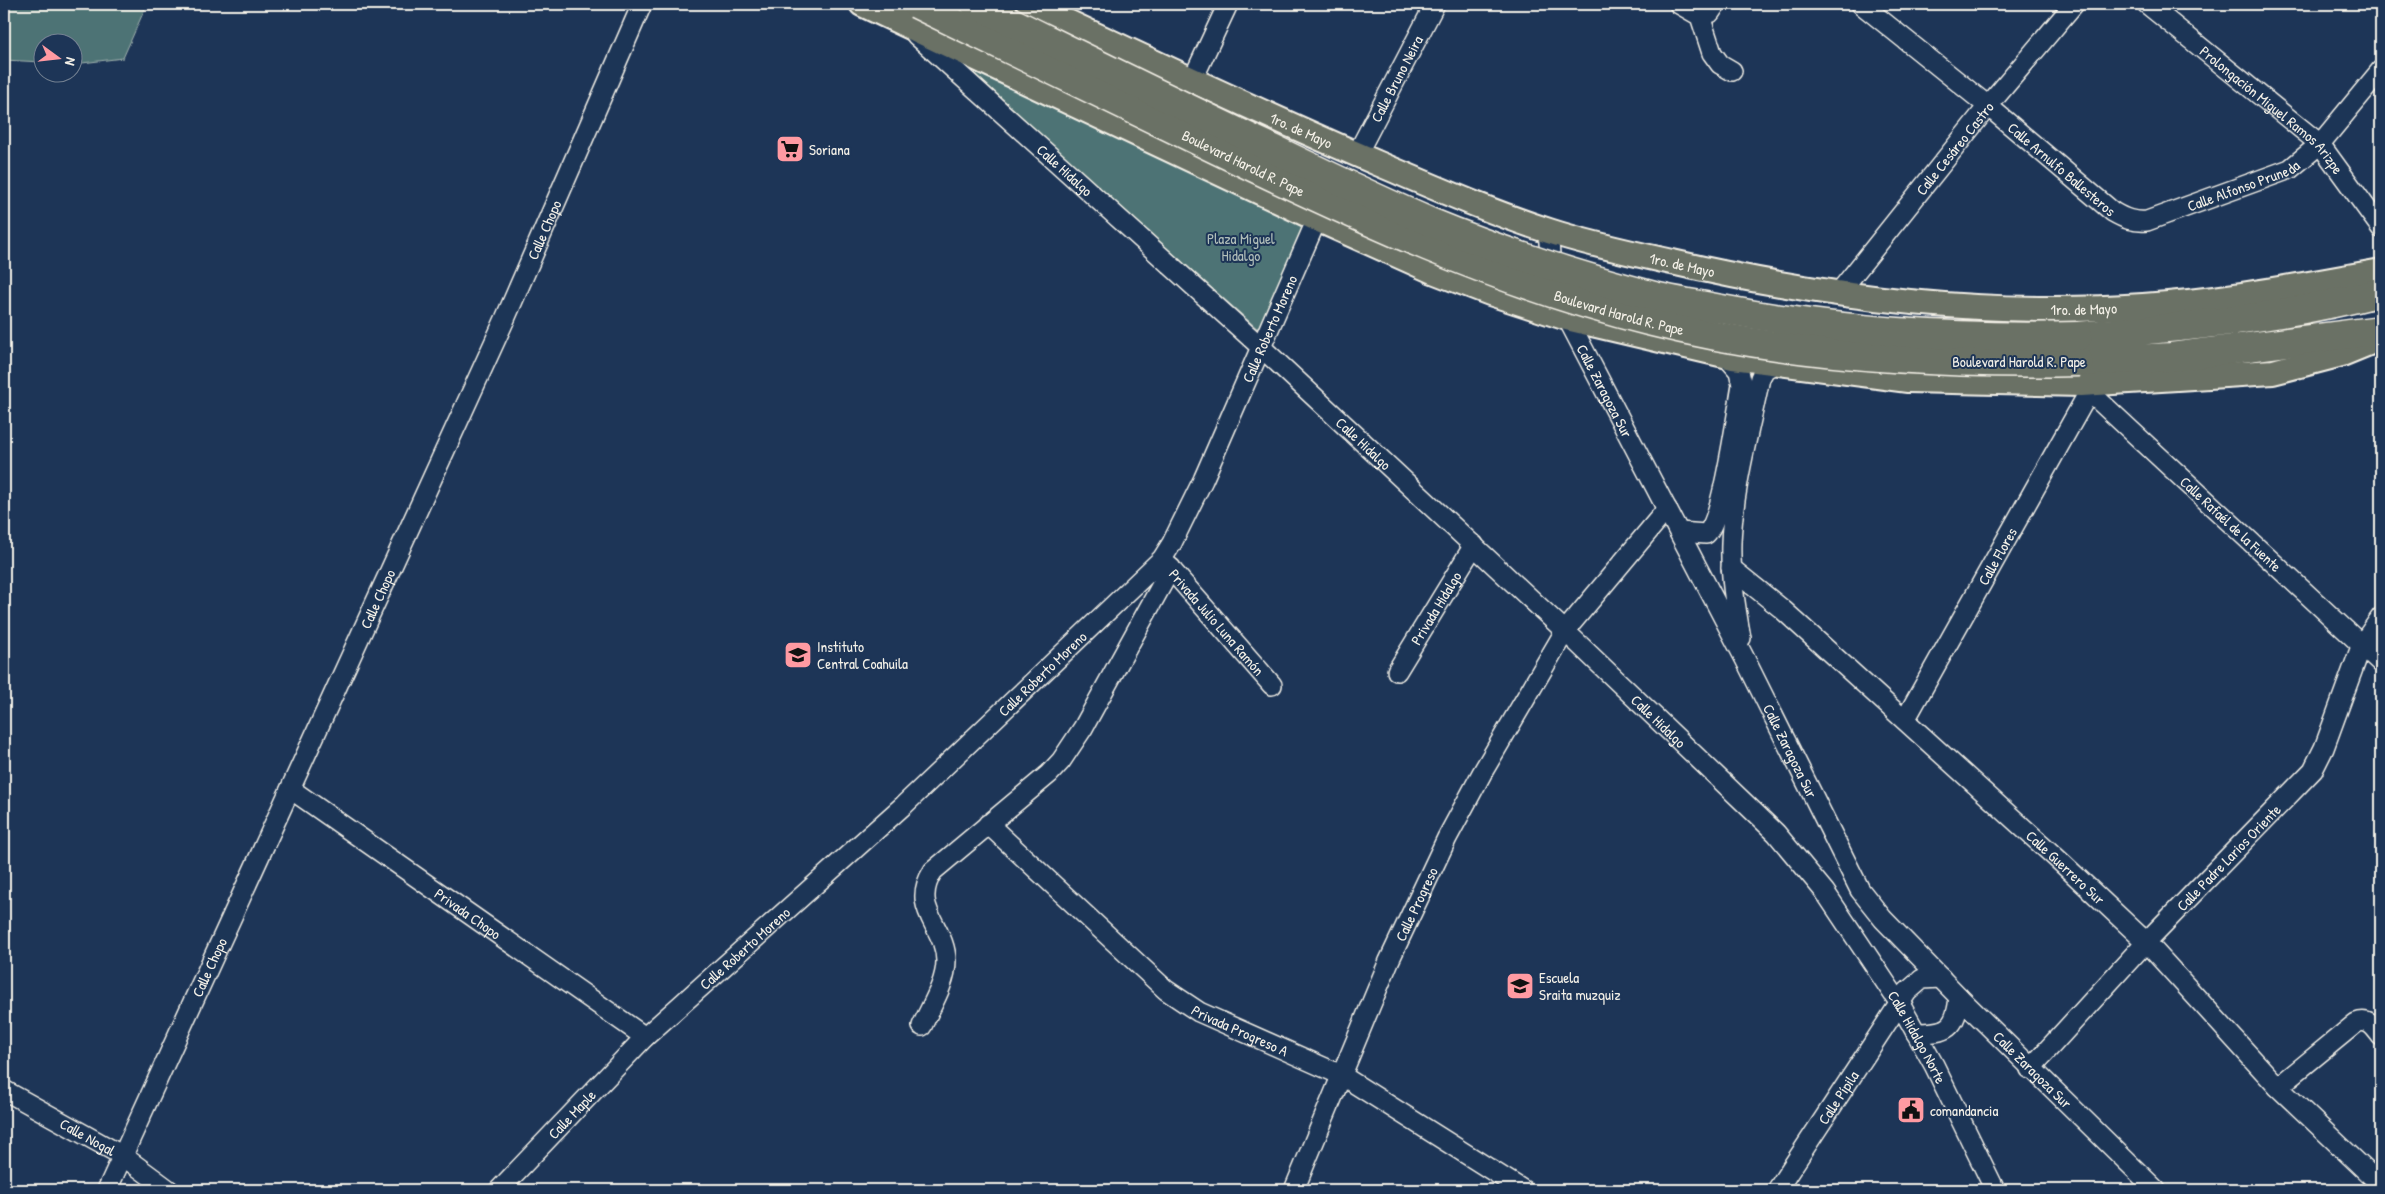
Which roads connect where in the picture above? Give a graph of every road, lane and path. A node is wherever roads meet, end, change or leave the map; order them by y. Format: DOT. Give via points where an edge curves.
graph roads {
  1 [pos="642,4"];
  2 [pos="862,4"];
  3 [pos="974,4"];
  4 [pos="1029,4"];
  5 [pos="1228,4"];
  6 [pos="1435,4"];
  7 [pos="1679,4"];
  8 [pos="1716,4"];
  9 [pos="1861,4"];
  10 [pos="2074,4"];
  11 [pos="2147,4"];
  12 [pos="912,15"];
  13 [pos="1700,16"];
  14 [pos="2381,70"];
  15 [pos="1732,71"];
  16 [pos="1192,80"];
  17 [pos="1988,106"];
  18 [pos="2320,144"];
  19 [pos="1357,154"];
  20 [pos="1317,219"];
  21 [pos="2124,219"];
  22 [pos="2381,228"];
  23 [pos="1548,231"];
  24 [pos="1647,256"];
  25 [pos="2381,270"];
  26 [pos="2381,292"];
  27 [pos="1837,295"];
  28 [pos="1566,318"];
  29 [pos="2381,330"];
  30 [pos="1628,332"];
  31 [pos="2381,338"];
  32 [pos="1262,348"];
  33 [pos="1725,355"];
  34 [pos="1777,363"];
  35 [pos="2083,380"];
  36 [pos="1667,509"];
  37 [pos="1679,532"];
  38 [pos="1474,545"];
  39 [pos="1166,564"];
  40 [pos="1731,568"];
  41 [pos="2381,617"];
  42 [pos="1565,631"];
  43 [pos="2362,644"];
  44 [pos="1745,658"];
  45 [pos="2381,663"];
  46 [pos="1397,671"];
  47 [pos="1272,684"];
  48 [pos="1905,720"];
  49 [pos="292,790"];
  50 [pos="988,824"];
  51 [pos="1826,892"];
  52 [pos="2146,942"];
  53 [pos="1941,978"];
  54 [pos="1958,997"];
  55 [pos="1900,1004"];
  56 [pos="922,1026"];
  57 [pos="1916,1033"];
  58 [pos="2381,1036"];
  59 [pos="645,1037"];
  60 [pos="2030,1069"];
  61 [pos="1341,1075"];
  62 [pos="2278,1087"];
  63 [pos="4,1090"];
  64 [pos="123,1156"];
  65 [pos="2381,1185"];
  66 [pos="107,1190"];
  67 [pos="169,1190"];
  68 [pos="499,1190"];
  69 [pos="1294,1190"];
  70 [pos="1523,1190"];
  71 [pos="1777,1190"];
  72 [pos="1995,1190"];
  73 [pos="2156,1190"];
  1 -- 49 [label="street, Calle Chopo" via="505,319"];
  2 -- 12 [label="main road, Calle Hidalgo" via="885,15"];
  3 -- 26 [label="highway, Boulevard Harold R. Pape, bridge" via="1192,111 1431,222 1502,249 1660,297 1843,328 2011,338 2174,329 2284,314"];
  4 -- 16 [label="main road, 1ro. de Mayo"];
  5 -- 16 [label="street"];
  6 -- 19 [label="street, Calle Bruno Neira"];
  7 -- 13 [label="street"];
  8 -- 13 [label="street" via="1710,12"];
  9 -- 17 [label="street, Calle Arnulfo Ballesteros"];
  10 -- 17 [label="street, Calle Cesáreo Castro"];
  11 -- 18 [label="street, Prolongación Miguel Ramos Arizpe"];
  12 -- 20 [label="main road"];
  12 -- 32 [label="street, Calle Hidalgo"];
  12 -- 35 [label="highway, Boulevard Harold R. Pape, bridge" via="1460,262 1561,297 1648,321 1760,343 1926,360 2012,364"];
  13 -- 15 [label="street" via="1712,53 1720,64"];
  14 -- 18 [label="street, Calle Alfonso Pruneda"];
  16 -- 19 [label="main road, 1ro. de Mayo"];
  17 -- 21 [label="street, Calle Arnulfo Ballesteros"];
  17 -- 27 [label="street, Calle Cesáreo Castro"];
  18 -- 21 [label="street, Calle Alfonso Pruneda" via="2281,173 2147,221"];
  18 -- 22 [label="street, Prolongación Miguel Ramos Arizpe"];
  19 -- 23 [label="main road, 1ro. de Mayo" via="1452,195"];
  20 -- 28 [label="main road" via="1441,274"];
  20 -- 32 [label="street, Calle Roberto Moreno"];
  23 -- 24 [label="main road, 1ro. de Mayo"];
  23 -- 28 [label="street, Calle Zaragoza Sur" via="1554,287"];
  24 -- 27 [label="main road, 1ro. de Mayo" via="1745,279"];
  24 -- 30 [label="main road" via="1630,266 1614,294 1619,322"];
  25 -- 27 [label="main road, 1ro. de Mayo" via="2275,290 2142,306 1992,307 1917,304"];
  28 -- 30 [label="main road"];
  28 -- 36 [label="street, Calle Zaragoza Sur"];
  29 -- 35 [label="highway, Boulevard Harold R. Pape" via="2171,357"];
  30 -- 33 [label="main road"];
  31 -- 35 [label="main road" via="2342,354 2273,372"];
  32 -- 38 [label="street, Calle Hidalgo"];
  32 -- 39 [label="street, Calle Roberto Moreno" via="1172,543"];
  33 -- 34 [label="main road"];
  33 -- 37 [label="street" via="1739,371 1742,385 1719,504 1714,523 1706,534"];
  34 -- 35 [label="main road" via="1908,380"];
  34 -- 40 [label="street" via="1765,369 1760,378 1741,468 1731,542"];
  35 -- 43 [label="street, Calle Rafaél de la Fuente"];
  35 -- 48 [label="street, Calle Flores"];
  36 -- 37 [label="street, Calle Zaragoza Sur"];
  36 -- 42 [label="street, Calle Progreso"];
  37 -- 44 [label="street, Calle Zaragoza Sur"];
  38 -- 42 [label="street, Calle Hidalgo"];
  38 -- 46 [label="street, Privada Hidalgo"];
  39 -- 47 [label="street, Privada Julio Luna Ramón"];
  39 -- 50 [label="street" via="1072,746 1049,774"];
  39 -- 59 [label="street, Calle Roberto Moreno"];
  40 -- 44 [label="street"];
  40 -- 48 [label="street, Calle Guerrero Sur" via="1782,609"];
  41 -- 43 [label="street, Calle Padre Larios Oriente"];
  42 -- 51 [label="street, Calle Hidalgo" via="1776,833"];
  42 -- 61 [label="street, Calle Progreso" via="1446,838"];
  43 -- 45 [label="street, Calle Rafaél de la Fuente"];
  43 -- 52 [label="street, Calle Padre Larios Oriente" via="2313,770"];
  44 -- 53 [label="street, Calle Zaragoza Sur" via="1860,890 1883,919"];
  48 -- 52 [label="street, Calle Guerrero Sur"];
  49 -- 59 [label="street, Privada Chopo"];
  49 -- 64 [label="street, Calle Chopo"];
  50 -- 56 [label="street" via="933,871 927,881 924,904 946,960 940,985"];
  50 -- 61 [label="street, Privada Progreso A" via="1181,1002"];
  51 -- 55 [label="street, Calle Hidalgo Norte"];
  52 -- 60 [label="street, Calle Padre Larios Oriente"];
  52 -- 62 [label="street, Calle Guerrero Sur"];
  53 -- 54 [label="street, Calle Zaragoza Sur"];
  53 -- 55 [label="street" via="1916,982"];
  54 -- 57 [label="street" via="1958,1011 1950,1026 1937,1032"];
  54 -- 60 [label="street, Calle Zaragoza Sur"];
  55 -- 57 [label="street, Calle Hidalgo Norte"];
  55 -- 71 [label="street, Calle Pípila"];
  57 -- 72 [label="street, Calle Hidalgo Norte"];
  58 -- 62 [label="street" via="2372,1024 2356,1023"];
  59 -- 68 [label="street, Calle Maple"];
  60 -- 73 [label="street, Calle Zaragoza Sur"];
  61 -- 69 [label="street, Calle Progreso"];
  61 -- 70 [label="street, Privada Progreso A"];
  62 -- 65 [label="street, Calle Guerrero Sur"];
  63 -- 64 [label="street, Calle Nogal"];
  64 -- 66 [label="street, Calle Chopo"];
  64 -- 67 [label="street, Calle Nogal"];
}
